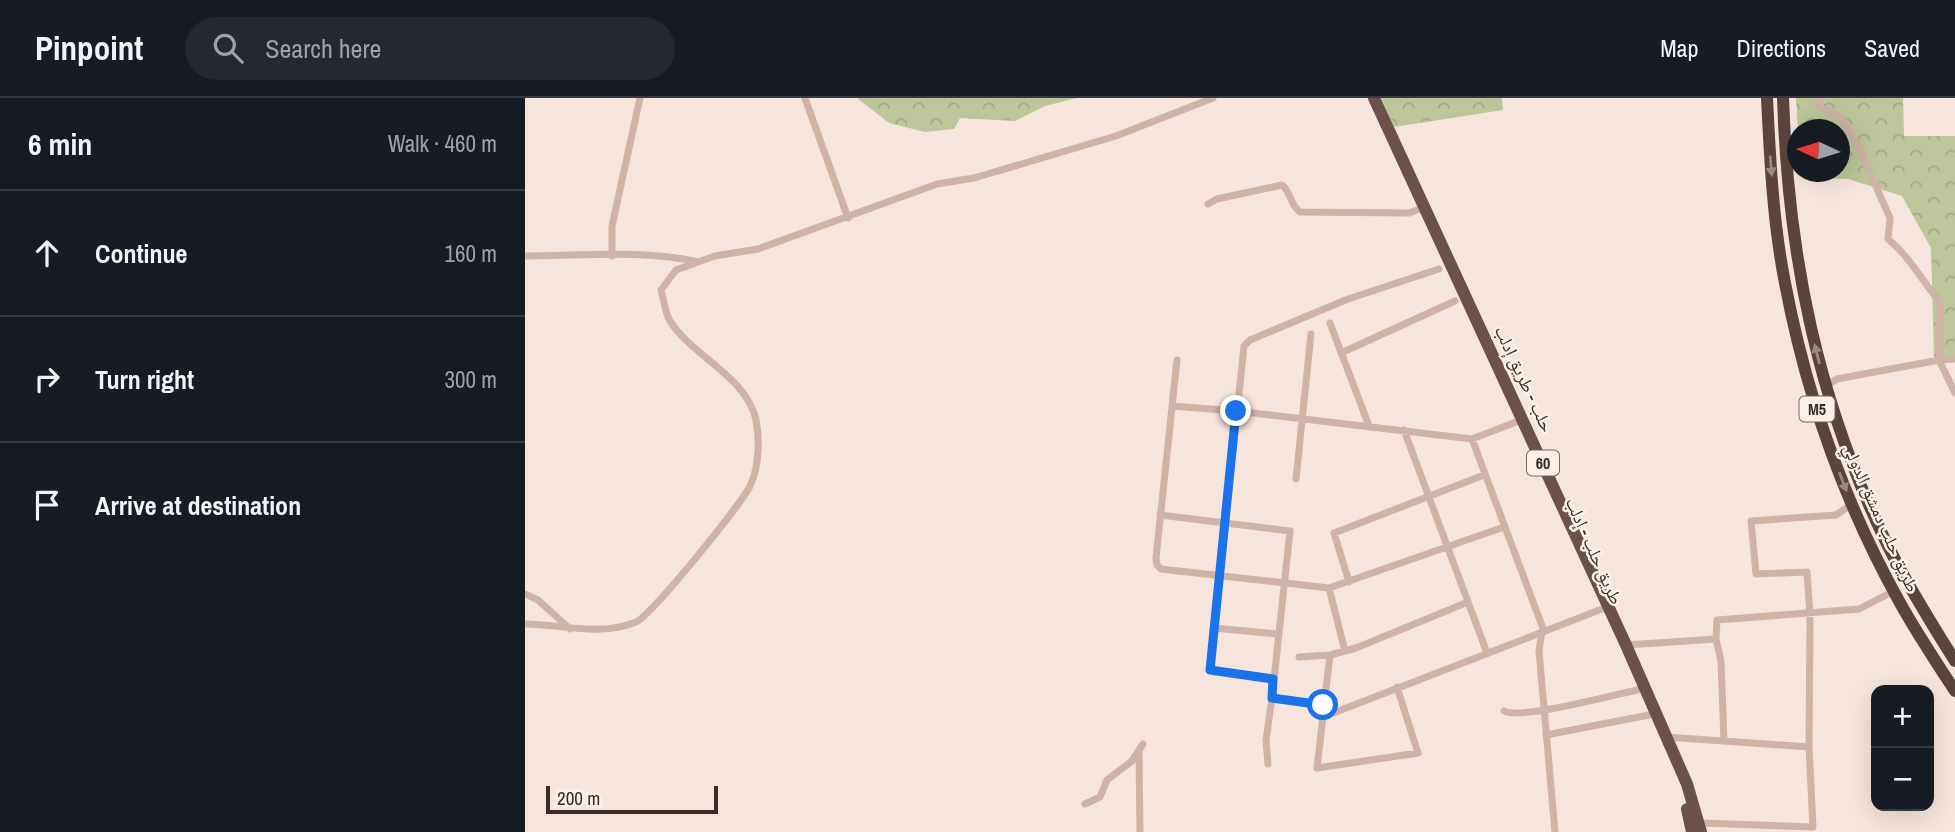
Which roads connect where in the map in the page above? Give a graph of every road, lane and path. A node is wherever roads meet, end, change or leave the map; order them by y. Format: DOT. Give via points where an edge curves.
graph roads {
  1 [pos="640,98"];
  2 [pos="805,98"];
  3 [pos="1213,98"];
  4 [pos="1366,98"];
  5 [pos="1374,98"];
  6 [pos="1767,98"];
  7 [pos="1783,98"];
  8 [pos="1820,98"];
  9 [pos="1208,204"];
  10 [pos="1422,209"];
  11 [pos="848,218"];
  12 [pos="525,256"];
  13 [pos="612,256"];
  14 [pos="699,262"];
  15 [pos="1439,269"];
  16 [pos="1455,301"];
  17 [pos="1329,323"];
  18 [pos="1311,334"];
  19 [pos="1341,353"];
  20 [pos="1955,359"];
  21 [pos="1177,360"];
  22 [pos="1939,360"];
  23 [pos="1826,386"];
  24 [pos="1955,393"];
  25 [pos="1173,406"];
  26 [pos="1236,411"];
  27 [pos="1302,418"];
  28 [pos="1519,421"];
  29 [pos="1369,426"];
  30 [pos="1404,430"];
  31 [pos="1472,439"];
  32 [pos="1484,475"];
  33 [pos="1296,479"];
  34 [pos="1429,497"];
  35 [pos="1852,504"];
  36 [pos="1160,515"];
  37 [pos="1225,523"];
  38 [pos="1504,527"];
  39 [pos="1447,547"];
  40 [pos="1220,577"];
  41 [pos="1285,582"];
  42 [pos="1349,582"];
  43 [pos="1329,588"];
  44 [pos="1893,591"];
  45 [pos="525,594"];
  46 [pos="1468,602"];
  47 [pos="1602,609"];
  48 [pos="1810,614"];
  49 [pos="525,624"];
  50 [pos="1214,628"];
  51 [pos="571,630"];
  52 [pos="1543,631"];
  53 [pos="1277,634"];
  54 [pos="1716,639"];
  55 [pos="1626,645"];
  56 [pos="1345,651"];
  57 [pos="1487,653"];
  58 [pos="1330,654"];
  59 [pos="1299,657"];
  60 [pos="1955,661"];
  61 [pos="1273,679"];
  62 [pos="1397,687"];
  63 [pos="1637,690"];
  64 [pos="1955,691"];
  65 [pos="1272,698"];
  66 [pos="1323,705"];
  67 [pos="1544,709"];
  68 [pos="1504,711"];
  69 [pos="1649,715"];
  70 [pos="1322,717"];
  71 [pos="1546,735"];
  72 [pos="1666,737"];
  73 [pos="1724,741"];
  74 [pos="1143,744"];
  75 [pos="1809,747"];
  76 [pos="1139,753"];
  77 [pos="1268,764"];
  78 [pos="1085,804"];
  79 [pos="1698,829"];
  80 [pos="1812,829"];
  81 [pos="1140,832"];
  82 [pos="1555,832"];
  1 -- 13 [label="street" via="612,226"];
  2 -- 11 [label="street"];
  3 -- 11 [label="street" via="1116,136 974,178 937,184"];
  4 -- 10 [label="highway, طريق حلب - إدلب / 60"];
  5 -- 10 [label="highway, 60"];
  6 -- 35 [label="highway, طريق حلب دمشق الدولي / M5, one-way" via="1784,280 1808,383"];
  23 -- 7 [label="highway, طريق حلب دمشق الدولي / M5, one-way" via="1799,273"];
  8 -- 22 [label="street" via="1819,106 1842,118 1858,146 1890,218 1888,239 1940,302"];
  9 -- 10 [label="street" via="1282,186 1300,212 1397,214"];
  10 -- 28 [label="highway, طريق حلب - إدلب / 60"];
  11 -- 14 [label="street" via="758,249"];
  12 -- 13 [label="street"];
  13 -- 14 [label="street" via="680,257"];
  14 -- 51 [label="street" via="676,270 661,290 668,318 683,338 744,393 756,420 758,462 750,486 639,622 611,629"];
  15 -- 26 [label="street" via="1348,299 1244,345"];
  16 -- 19 [label="street"];
  17 -- 19 [label="street"];
  18 -- 27 [label="street"];
  19 -- 29 [label="street"];
  20 -- 22 [label="street"];
  21 -- 25 [label="street"];
  22 -- 23 [label="street" via="1836,379"];
  22 -- 24 [label="street"];
  23 -- 60 [label="highway, طريق حلب دمشق الدولي / M5" via="1862,489 1920,604"];
  25 -- 26 [label="street"];
  25 -- 36 [label="street"];
  26 -- 27 [label="street"];
  26 -- 37 [label="street"];
  27 -- 29 [label="street"];
  27 -- 33 [label="street"];
  28 -- 31 [label="street"];
  28 -- 47 [label="highway, طريق حلب - إدلب / 60"];
  28 -- 55 [label="highway, حلب - طريق إدلب / 60"];
  29 -- 30 [label="street"];
  30 -- 31 [label="street"];
  30 -- 34 [label="street"];
  31 -- 32 [label="street"];
  32 -- 34 [label="street"];
  32 -- 38 [label="street"];
  34 -- 39 [label="street"];
  34 -- 42 [label="street" via="1334,533"];
  35 -- 44 [label="highway, طريق حلب دمشق الدولي / M5"];
  35 -- 48 [label="street" via="1836,515 1751,521 1756,575 1807,572"];
  36 -- 37 [label="street"];
  36 -- 40 [label="street" via="1157,565"];
  37 -- 40 [label="street"];
  37 -- 41 [label="street" via="1290,531"];
  38 -- 39 [label="street"];
  38 -- 52 [label="street"];
  39 -- 42 [label="street"];
  39 -- 46 [label="street"];
  40 -- 41 [label="street"];
  40 -- 50 [label="street"];
  41 -- 43 [label="street"];
  41 -- 53 [label="street"];
  42 -- 43 [label="street"];
  43 -- 56 [label="street"];
  44 -- 48 [label="street" via="1859,610"];
  44 -- 64 [label="highway, طريق حلب دمشق الدولي / M5"];
  45 -- 51 [label="street"];
  46 -- 56 [label="street"];
  46 -- 57 [label="street"];
  47 -- 52 [label="street"];
  47 -- 63 [label="highway, طريق حلب - إدلب / 60"];
  48 -- 54 [label="street" via="1717,620"];
  48 -- 75 [label="street"];
  49 -- 51 [label="street"];
  50 -- 53 [label="street"];
  50 -- 61 [label="street" via="1210,670"];
  52 -- 57 [label="street"];
  52 -- 67 [label="street" via="1539,651"];
  53 -- 61 [label="street"];
  54 -- 55 [label="street"];
  54 -- 73 [label="street"];
  55 -- 72 [label="highway, حلب - طريق إدلب / 60"];
  56 -- 58 [label="street"];
  57 -- 62 [label="street"];
  58 -- 59 [label="street"];
  58 -- 66 [label="street"];
  61 -- 65 [label="street"];
  62 -- 70 [label="street"];
  62 -- 70 [label="street" via="1418,753 1317,768"];
  63 -- 67 [label="street"];
  63 -- 69 [label="highway, طريق حلب - إدلب / 60"];
  65 -- 66 [label="street"];
  65 -- 77 [label="street"];
  66 -- 70 [label="street"];
  67 -- 68 [label="street"];
  67 -- 71 [label="street"];
  69 -- 71 [label="street"];
  69 -- 79 [label="highway, طريق حلب - إدلب / 60"];
  71 -- 82 [label="street"];
  72 -- 73 [label="street"];
  72 -- 79 [label="highway, حلب - طريق إدلب / 60" via="1687,784"];
  73 -- 75 [label="street"];
  74 -- 76 [label="street"];
  75 -- 80 [label="street"];
  76 -- 78 [label="street" via="1107,780 1100,797"];
  76 -- 81 [label="street"];
  79 -- 80 [label="street"];
}
